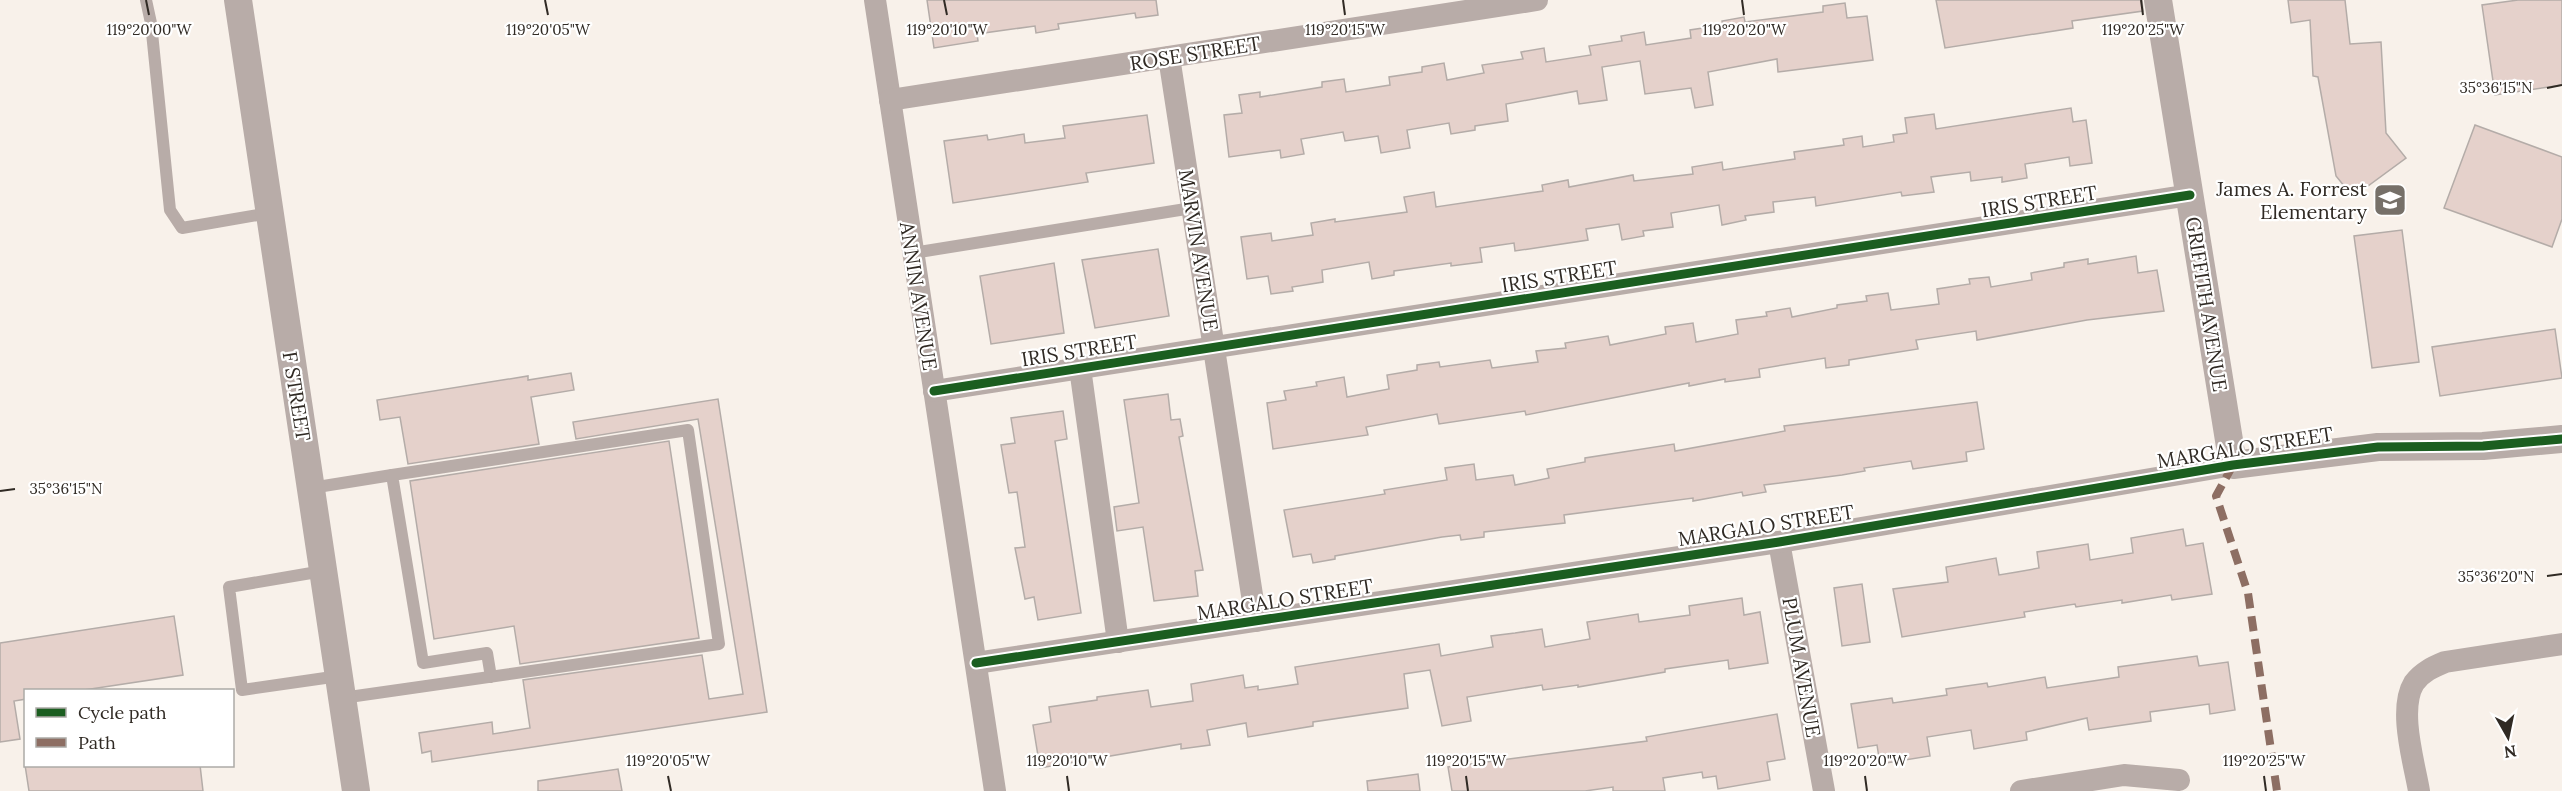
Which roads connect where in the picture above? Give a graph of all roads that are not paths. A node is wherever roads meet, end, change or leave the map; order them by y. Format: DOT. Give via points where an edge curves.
graph roads {
  1 [pos="146,0"];
  2 [pos="238,0"];
  3 [pos="875,0"];
  4 [pos="1537,0"];
  5 [pos="2158,0"];
  6 [pos="1170,57"];
  7 [pos="890,100"];
  8 [pos="2190,195"];
  9 [pos="1192,208"];
  10 [pos="269,213"];
  11 [pos="913,253"];
  12 [pos="1214,348"];
  13 [pos="1080,368"];
  14 [pos="934,391"];
  15 [pos="2562,439"];
  16 [pos="2233,465"];
  17 [pos="392,475"];
  18 [pos="311,488"];
  19 [pos="1779,542"];
  20 [pos="323,571"];
  21 [pos="1256,621"];
  22 [pos="1118,642"];
  23 [pos="2562,644"];
  24 [pos="976,663"];
  25 [pos="491,677"];
  26 [pos="340,687"];
  27 [pos="2179,780"];
  28 [pos="356,791"];
  29 [pos="995,791"];
  30 [pos="1824,791"];
  31 [pos="2020,791"];
  32 [pos="2419,791"];
  1 -- 10 [label="lane" via="170,210 182,228"];
  2 -- 10 [label="street, F STREET"];
  3 -- 7 [label="street, ANNIN AVENUE"];
  4 -- 6 [label="street, ROSE STREET"];
  5 -- 8 [label="street, GRIFFITH AVENUE"];
  6 -- 7 [label="street, ROSE STREET"];
  6 -- 9 [label="street, MARVIN AVENUE"];
  7 -- 11 [label="street, ANNIN AVENUE"];
  8 -- 12 [label="street, IRIS STREET"];
  8 -- 16 [label="street, GRIFFITH AVENUE"];
  9 -- 11 [label="lane"];
  9 -- 12 [label="street, MARVIN AVENUE"];
  10 -- 18 [label="street, F STREET"];
  11 -- 14 [label="street, ANNIN AVENUE"];
  12 -- 13 [label="street, IRIS STREET"];
  12 -- 21 [label="street, MARVIN AVENUE"];
  13 -- 14 [label="street, IRIS STREET"];
  13 -- 22 [label="street"];
  14 -- 24 [label="street, ANNIN AVENUE"];
  15 -- 16 [label="street, MARGALO STREET" via="2482,446 2378,447"];
  16 -- 19 [label="street, MARGALO STREET"];
  17 -- 18 [label="lane"];
  17 -- 25 [label="lane" via="423,663 487,653"];
  17 -- 25 [label="lane" via="688,430 719,644"];
  18 -- 20 [label="street, F STREET"];
  19 -- 21 [label="street, MARGALO STREET"];
  19 -- 30 [label="street, PLUM AVENUE"];
  20 -- 26 [label="street, F STREET"];
  20 -- 26 [label="lane" via="229,587 242,690"];
  21 -- 22 [label="street, MARGALO STREET"];
  22 -- 24 [label="street, MARGALO STREET"];
  23 -- 32 [label="street" via="2445,662 2427,670 2414,683 2408,701 2408,721"];
  24 -- 29 [label="street, ANNIN AVENUE"];
  25 -- 26 [label="lane"];
  26 -- 28 [label="street, F STREET"];
  27 -- 31 [label="street" via="2124,775"];
}
